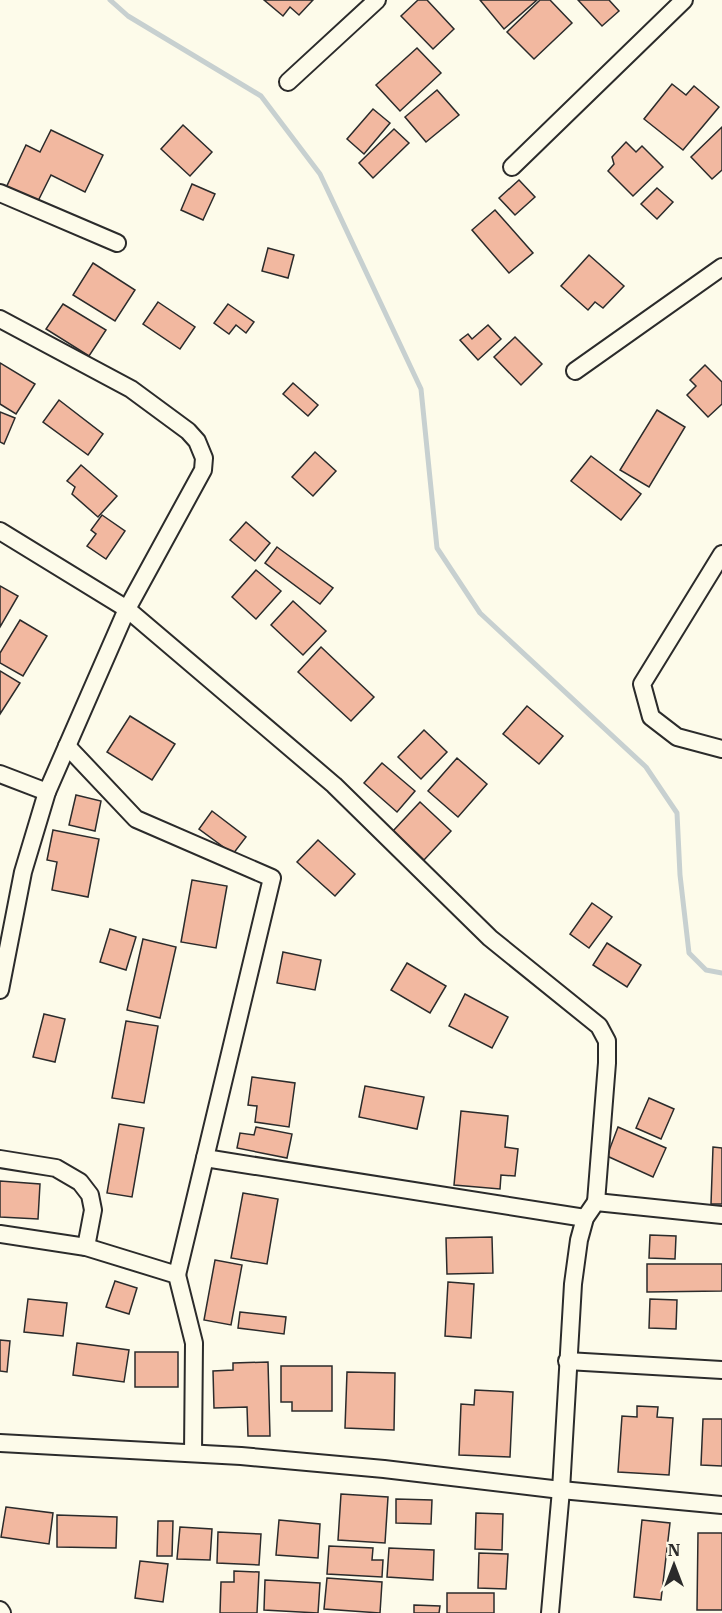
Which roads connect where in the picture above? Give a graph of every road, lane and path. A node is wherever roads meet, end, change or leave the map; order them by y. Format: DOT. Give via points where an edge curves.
graph roads {
  1 [pos="377,0"];
  2 [pos="684,0"];
  3 [pos="288,82"];
  4 [pos="512,167"];
  5 [pos="0,193"];
  6 [pos="117,243"];
  7 [pos="722,267"];
  8 [pos="0,319"];
  9 [pos="575,371"];
  10 [pos="0,531"];
  11 [pos="722,554"];
  12 [pos="128,609"];
  13 [pos="67,747"];
  14 [pos="722,749"];
  15 [pos="0,774"];
  16 [pos="47,792"];
  17 [pos="0,990"];
  18 [pos="205,1158"];
  19 [pos="0,1160"];
  20 [pos="596,1202"];
  21 [pos="722,1215"];
  22 [pos="585,1218"];
  23 [pos="0,1234"];
  24 [pos="86,1247"];
  25 [pos="177,1275"];
  26 [pos="567,1361"];
  27 [pos="722,1370"];
  28 [pos="0,1443"];
  29 [pos="193,1453"];
  30 [pos="561,1490"];
  31 [pos="722,1505"];
  32 [pos="550,1613"];
  1 -- 3 [label="street"];
  2 -- 4 [label="street"];
  5 -- 6 [label="street"];
  7 -- 9 [label="street"];
  8 -- 12 [label="street" via="131,388 197,441 204,458 203,470"];
  10 -- 12 [label="street"];
  11 -- 14 [label="street" via="642,684 651,717 677,737"];
  12 -- 13 [label="street"];
  12 -- 20 [label="street" via="334,785 490,938 599,1026 607,1041 607,1063"];
  13 -- 16 [label="street"];
  13 -- 18 [label="street" via="136,819 272,878"];
  15 -- 16 [label="street"];
  16 -- 17 [label="street" via="23,872"];
  18 -- 22 [label="street"];
  18 -- 25 [label="street"];
  19 -- 24 [label="street" via="56,1168 80,1182 90,1195 93,1210"];
  20 -- 21 [label="street"];
  20 -- 22 [label="street"];
  22 -- 26 [label="street" via="573,1284"];
  23 -- 24 [label="street"];
  24 -- 25 [label="street"];
  25 -- 29 [label="street" via="194,1343"];
  26 -- 27 [label="street"];
  26 -- 30 [label="street"];
  28 -- 29 [label="street"];
  29 -- 30 [label="street" via="384,1469"];
  30 -- 31 [label="street"];
  30 -- 32 [label="street"];
}
